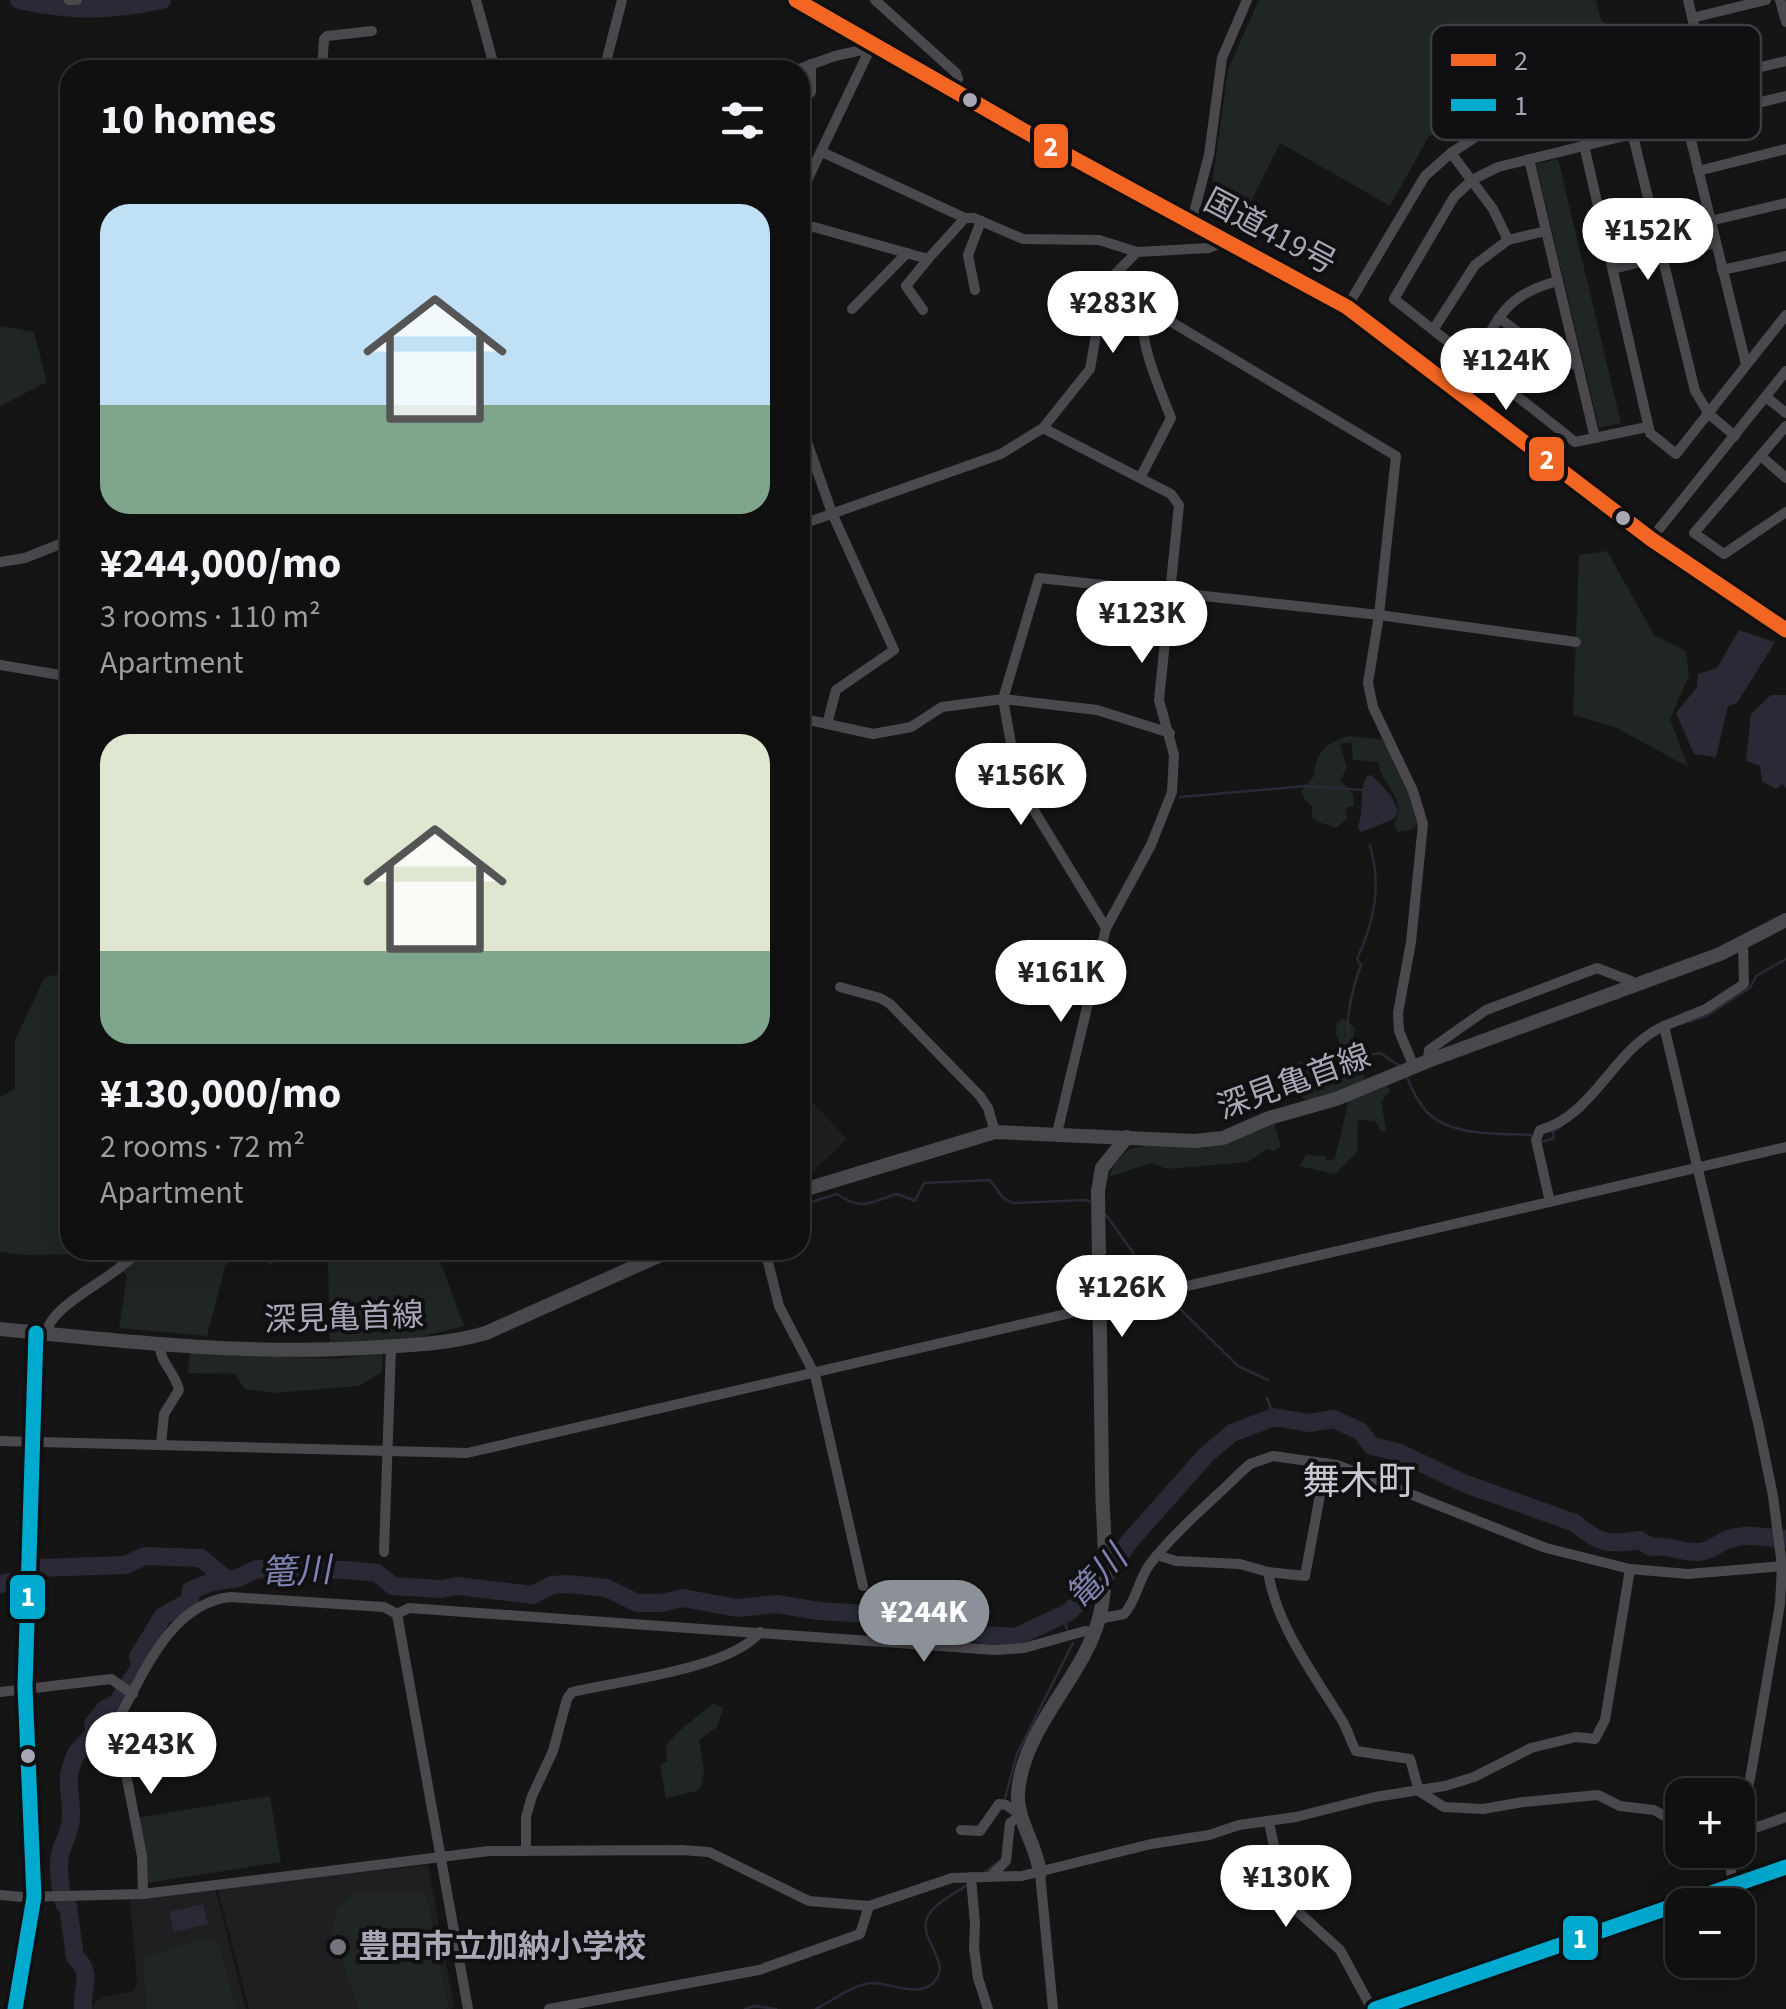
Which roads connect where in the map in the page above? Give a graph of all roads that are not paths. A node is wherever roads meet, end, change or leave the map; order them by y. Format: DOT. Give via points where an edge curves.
graph roads {
  1 [pos="69,0"];
  2 [pos="77,0"];
  3 [pos="476,0"];
  4 [pos="622,0"];
  5 [pos="796,0"];
  6 [pos="1247,0"];
  7 [pos="1688,0"];
  8 [pos="1766,0"];
  9 [pos="1780,0"];
  10 [pos="882,1"];
  11 [pos="1726,5"];
  12 [pos="1692,18"];
  13 [pos="1786,22"];
  14 [pos="1694,25"];
  15 [pos="372,31"];
  16 [pos="872,48"];
  17 [pos="323,60"];
  18 [pos="492,60"];
  19 [pos="607,60"];
  20 [pos="1786,61"];
  21 [pos="811,64"];
  22 [pos="1761,66"];
  23 [pos="953,88"];
  24 [pos="810,93"];
  25 [pos="1786,96"];
  26 [pos="1761,102"];
  27 [pos="1472,140"];
  28 [pos="1606,140"];
  29 [pos="1634,140"];
  30 [pos="1691,140"];
  31 [pos="1584,145"];
  32 [pos="1786,149"];
  33 [pos="822,152"];
  34 [pos="1451,153"];
  35 [pos="1529,159"];
  36 [pos="1698,170"];
  37 [pos="810,175"];
  38 [pos="1472,180"];
  39 [pos="1786,202"];
  40 [pos="965,218"];
  41 [pos="981,221"];
  42 [pos="1710,221"];
  43 [pos="1190,224"];
  44 [pos="810,228"];
  45 [pos="1546,230"];
  46 [pos="1508,240"];
  47 [pos="1224,242"];
  48 [pos="1716,244"];
  49 [pos="1138,252"];
  50 [pos="907,253"];
  51 [pos="1662,256"];
  52 [pos="1786,256"];
  53 [pos="928,259"];
  54 [pos="1614,269"];
  55 [pos="1722,270"];
  56 [pos="1558,281"];
  57 [pos="975,290"];
  58 [pos="1347,307"];
  59 [pos="852,309"];
  60 [pos="922,310"];
  61 [pos="1786,315"];
  62 [pos="1500,318"];
  63 [pos="1433,330"];
  64 [pos="1473,362"];
  65 [pos="1577,364"];
  66 [pos="1746,364"];
  67 [pos="1786,371"];
  68 [pos="1766,397"];
  69 [pos="1786,413"];
  70 [pos="1708,414"];
  71 [pos="1786,426"];
  72 [pos="1648,427"];
  73 [pos="1043,428"];
  74 [pos="1735,436"];
  75 [pos="1594,438"];
  76 [pos="810,450"];
  77 [pos="1761,456"];
  78 [pos="1140,478"];
  79 [pos="1786,478"];
  80 [pos="1786,512"];
  81 [pos="832,513"];
  82 [pos="810,521"];
  83 [pos="1650,539"];
  84 [pos="60,544"];
  85 [pos="0,562"];
  86 [pos="1168,592"];
  87 [pos="1379,616"];
  88 [pos="1786,630"];
  89 [pos="1576,642"];
  90 [pos="0,665"];
  91 [pos="60,675"];
  92 [pos="1003,699"];
  93 [pos="810,720"];
  94 [pos="826,724"];
  95 [pos="1170,733"];
  96 [pos="1786,920"];
  97 [pos="1106,928"];
  98 [pos="1743,944"];
  99 [pos="1635,986"];
  100 [pos="840,987"];
  101 [pos="1665,1027"];
  102 [pos="1421,1064"];
  103 [pos="996,1132"];
  104 [pos="1057,1133"];
  105 [pos="1127,1137"];
  106 [pos="1786,1147"];
  107 [pos="1698,1168"];
  108 [pos="810,1188"];
  109 [pos="1550,1202"];
  110 [pos="129,1260"];
  111 [pos="650,1260"];
  112 [pos="768,1260"];
  113 [pos="1100,1308"];
  114 [pos="0,1330"];
  115 [pos="41,1333"];
  116 [pos="159,1342"];
  117 [pos="391,1346"];
  118 [pos="815,1375"];
  119 [pos="0,1440"];
  120 [pos="32,1442"];
  121 [pos="161,1446"];
  122 [pos="389,1452"];
  123 [pos="1326,1463"];
  124 [pos="1786,1494"];
  125 [pos="1773,1499"];
  126 [pos="384,1552"];
  127 [pos="1157,1555"];
  128 [pos="1782,1566"];
  129 [pos="1630,1569"];
  130 [pos="1268,1572"];
  131 [pos="863,1586"];
  132 [pos="397,1614"];
  133 [pos="1097,1622"];
  134 [pos="760,1632"];
  135 [pos="25,1688"];
  136 [pos="0,1692"];
  137 [pos="131,1693"];
  138 [pos="1750,1778"];
  139 [pos="1419,1792"];
  140 [pos="1021,1815"];
  141 [pos="1665,1815"];
  142 [pos="1786,1817"];
  143 [pos="1269,1822"];
  144 [pos="1755,1828"];
  145 [pos="960,1830"];
  146 [pos="526,1852"];
  147 [pos="441,1857"];
  148 [pos="1786,1867"];
  149 [pos="1731,1868"];
  150 [pos="1040,1872"];
  151 [pos="991,1875"];
  152 [pos="971,1877"];
  153 [pos="1733,1884"];
  154 [pos="0,1894"];
  155 [pos="143,1894"];
  156 [pos="34,1897"];
  157 [pos="869,1906"];
  158 [pos="15,2009"];
  159 [pos="468,2009"];
  160 [pos="550,2009"];
  161 [pos="988,2009"];
  162 [pos="1053,2009"];
  163 [pos="1374,2009"];
  1 -- 2 [label="street"];
  3 -- 18 [label="street"];
  4 -- 19 [label="street"];
  5 -- 16 [label="highway, 国道419号"];
  6 -- 43 [label="street" via="1222,58 1209,155"];
  7 -- 12 [label="street"];
  8 -- 11 [label="street"];
  9 -- 13 [label="street"];
  10 -- 23 [label="street" via="956,73"];
  11 -- 12 [label="street"];
  12 -- 14 [label="street"];
  15 -- 17 [label="street" via="327,36"];
  16 -- 21 [label="street"];
  16 -- 23 [label="highway, 国道419号"];
  16 -- 33 [label="street"];
  20 -- 22 [label="street"];
  21 -- 24 [label="street"];
  23 -- 43 [label="highway, 国道419号"];
  25 -- 26 [label="street"];
  27 -- 34 [label="street"];
  28 -- 31 [label="street"];
  29 -- 51 [label="street"];
  30 -- 36 [label="street"];
  31 -- 35 [label="street"];
  31 -- 54 [label="street"];
  32 -- 36 [label="street"];
  33 -- 37 [label="street"];
  33 -- 40 [label="street"];
  34 -- 38 [label="street"];
  34 -- 58 [label="street" via="1425,176"];
  35 -- 38 [label="street"];
  35 -- 45 [label="street"];
  36 -- 42 [label="street"];
  38 -- 46 [label="street"];
  38 -- 63 [label="street" via="1454,197 1394,299"];
  39 -- 42 [label="street"];
  40 -- 41 [label="street"];
  40 -- 53 [label="street"];
  41 -- 49 [label="street" via="1023,240 1099,240"];
  41 -- 57 [label="street" via="968,254"];
  42 -- 48 [label="street"];
  43 -- 47 [label="highway, 国道419号"];
  44 -- 50 [label="street"];
  45 -- 46 [label="street"];
  45 -- 56 [label="street"];
  46 -- 63 [label="street" via="1475,264"];
  47 -- 49 [label="street"];
  47 -- 58 [label="highway, 国道419号"];
  48 -- 51 [label="street"];
  48 -- 55 [label="street"];
  49 -- 73 [label="street" via="1105,284 1090,369"];
  50 -- 53 [label="street"];
  50 -- 59 [label="street"];
  51 -- 54 [label="street"];
  51 -- 70 [label="street" via="1695,391"];
  52 -- 55 [label="street"];
  53 -- 60 [label="street" via="906,286"];
  54 -- 72 [label="street"];
  55 -- 66 [label="street"];
  56 -- 62 [label="street" via="1529,288"];
  56 -- 65 [label="street"];
  58 -- 83 [label="highway, 国道419号"];
  61 -- 66 [label="street"];
  62 -- 64 [label="street"];
  62 -- 65 [label="street" via="1564,366"];
  63 -- 64 [label="street"];
  64 -- 75 [label="street" via="1575,442"];
  65 -- 75 [label="street"];
  66 -- 70 [label="street"];
  67 -- 68 [label="street"];
  68 -- 69 [label="street"];
  68 -- 74 [label="street"];
  70 -- 72 [label="street" via="1676,454"];
  70 -- 74 [label="street"];
  71 -- 77 [label="street"];
  72 -- 75 [label="street"];
  73 -- 78 [label="street"];
  73 -- 81 [label="street" via="1001,454"];
  74 -- 83 [label="street"];
  76 -- 81 [label="street"];
  77 -- 79 [label="street"];
  77 -- 80 [label="street" via="1694,533 1724,554"];
  78 -- 86 [label="street" via="1178,505"];
  78 -- 87 [label="street" via="1171,418 1143,337 1148,308 1396,456"];
  81 -- 82 [label="street"];
  81 -- 94 [label="street" via="894,650 836,690"];
  83 -- 88 [label="highway, 国道419号"];
  84 -- 85 [label="street"];
  86 -- 87 [label="street"];
  86 -- 92 [label="street" via="1039,578"];
  86 -- 95 [label="street" via="1159,700"];
  87 -- 89 [label="street"];
  87 -- 102 [label="street" via="1369,696 1423,824 1398,1013 1399,1031"];
  90 -- 91 [label="street"];
  92 -- 94 [label="street" via="942,708 912,728 874,734"];
  92 -- 95 [label="street" via="1097,710"];
  92 -- 97 [label="street" via="1027,798"];
  93 -- 94 [label="street"];
  95 -- 97 [label="street" via="1172,792"];
  96 -- 98 [label="main road, 深見亀首線"];
  97 -- 104 [label="street"];
  98 -- 99 [label="main road, 深見亀首線"];
  98 -- 101 [label="street" via="1744,984"];
  99 -- 102 [label="main road, 深見亀首線"];
  99 -- 102 [label="street" via="1601,969 1561,980 1486,1010 1430,1050"];
  100 -- 103 [label="street" via="890,1004 980,1096"];
  101 -- 107 [label="street"];
  101 -- 109 [label="street" via="1648,1033 1568,1117 1537,1137"];
  102 -- 105 [label="main road, 深見亀首線" via="1209,1142"];
  103 -- 104 [label="main road, 深見亀首線"];
  103 -- 108 [label="main road, 深見亀首線"];
  104 -- 105 [label="main road, 深見亀首線"];
  105 -- 113 [label="main road" via="1099,1176"];
  106 -- 107 [label="street"];
  107 -- 109 [label="street"];
  107 -- 125 [label="street"];
  109 -- 113 [label="street"];
  110 -- 115 [label="street" via="52,1316"];
  111 -- 117 [label="main road, 深見亀首線" via="486,1333"];
  112 -- 118 [label="street" via="779,1306"];
  113 -- 118 [label="street"];
  113 -- 133 [label="main road" via="1103,1537"];
  114 -- 115 [label="main road, 深見亀首線"];
  115 -- 116 [label="main road, 深見亀首線"];
  115 -- 120 [label="main road"];
  116 -- 117 [label="main road, 深見亀首線" via="304,1351"];
  116 -- 121 [label="street" via="179,1390 164,1414"];
  117 -- 122 [label="street"];
  118 -- 122 [label="street" via="481,1450"];
  118 -- 131 [label="street"];
  119 -- 120 [label="street"];
  120 -- 121 [label="street"];
  120 -- 135 [label="main road"];
  121 -- 122 [label="street"];
  122 -- 126 [label="street"];
  123 -- 127 [label="street" via="1261,1458"];
  123 -- 129 [label="street" via="1546,1548"];
  123 -- 130 [label="street" via="1305,1576"];
  124 -- 125 [label="street"];
  125 -- 128 [label="street"];
  127 -- 130 [label="street"];
  127 -- 133 [label="street" via="1129,1609"];
  128 -- 129 [label="street" via="1688,1574"];
  128 -- 138 [label="street"];
  129 -- 139 [label="street" via="1606,1720 1595,1739 1531,1748 1474,1778"];
  130 -- 139 [label="street" via="1294,1648 1356,1752 1410,1760"];
  132 -- 134 [label="street" via="409,1608"];
  132 -- 137 [label="street" via="384,1607 216,1598 190,1611 167,1636"];
  132 -- 147 [label="street"];
  133 -- 134 [label="street" via="1024,1648 995,1650"];
  133 -- 140 [label="main road" via="1026,1760 1017,1797"];
  134 -- 146 [label="street" via="748,1644 688,1668 572,1692 532,1796"];
  135 -- 136 [label="street"];
  135 -- 137 [label="street" via="111,1680"];
  135 -- 156 [label="main road"];
  137 -- 155 [label="street" via="116,1724"];
  139 -- 141 [label="street" via="1444,1808 1483,1809 1598,1794"];
  139 -- 143 [label="street"];
  140 -- 145 [label="street" via="1006,1805 980,1831"];
  140 -- 150 [label="main road"];
  140 -- 151 [label="street" via="1010,1823 1006,1861"];
  142 -- 144 [label="street"];
  143 -- 150 [label="street"];
  143 -- 163 [label="street" via="1290,1882 1283,1898 1340,1950"];
  146 -- 147 [label="street"];
  146 -- 157 [label="street" via="704,1850 809,1900"];
  147 -- 155 [label="street"];
  147 -- 159 [label="street"];
  148 -- 153 [label="main road"];
  149 -- 153 [label="street"];
  150 -- 151 [label="street"];
  150 -- 162 [label="street"];
  151 -- 152 [label="street"];
  152 -- 157 [label="street"];
  152 -- 161 [label="street" via="976,1968"];
  153 -- 163 [label="main road"];
  154 -- 156 [label="street"];
  155 -- 156 [label="street"];
  156 -- 158 [label="main road"];
  157 -- 160 [label="street" via="860,1934 759,1970"];
}
